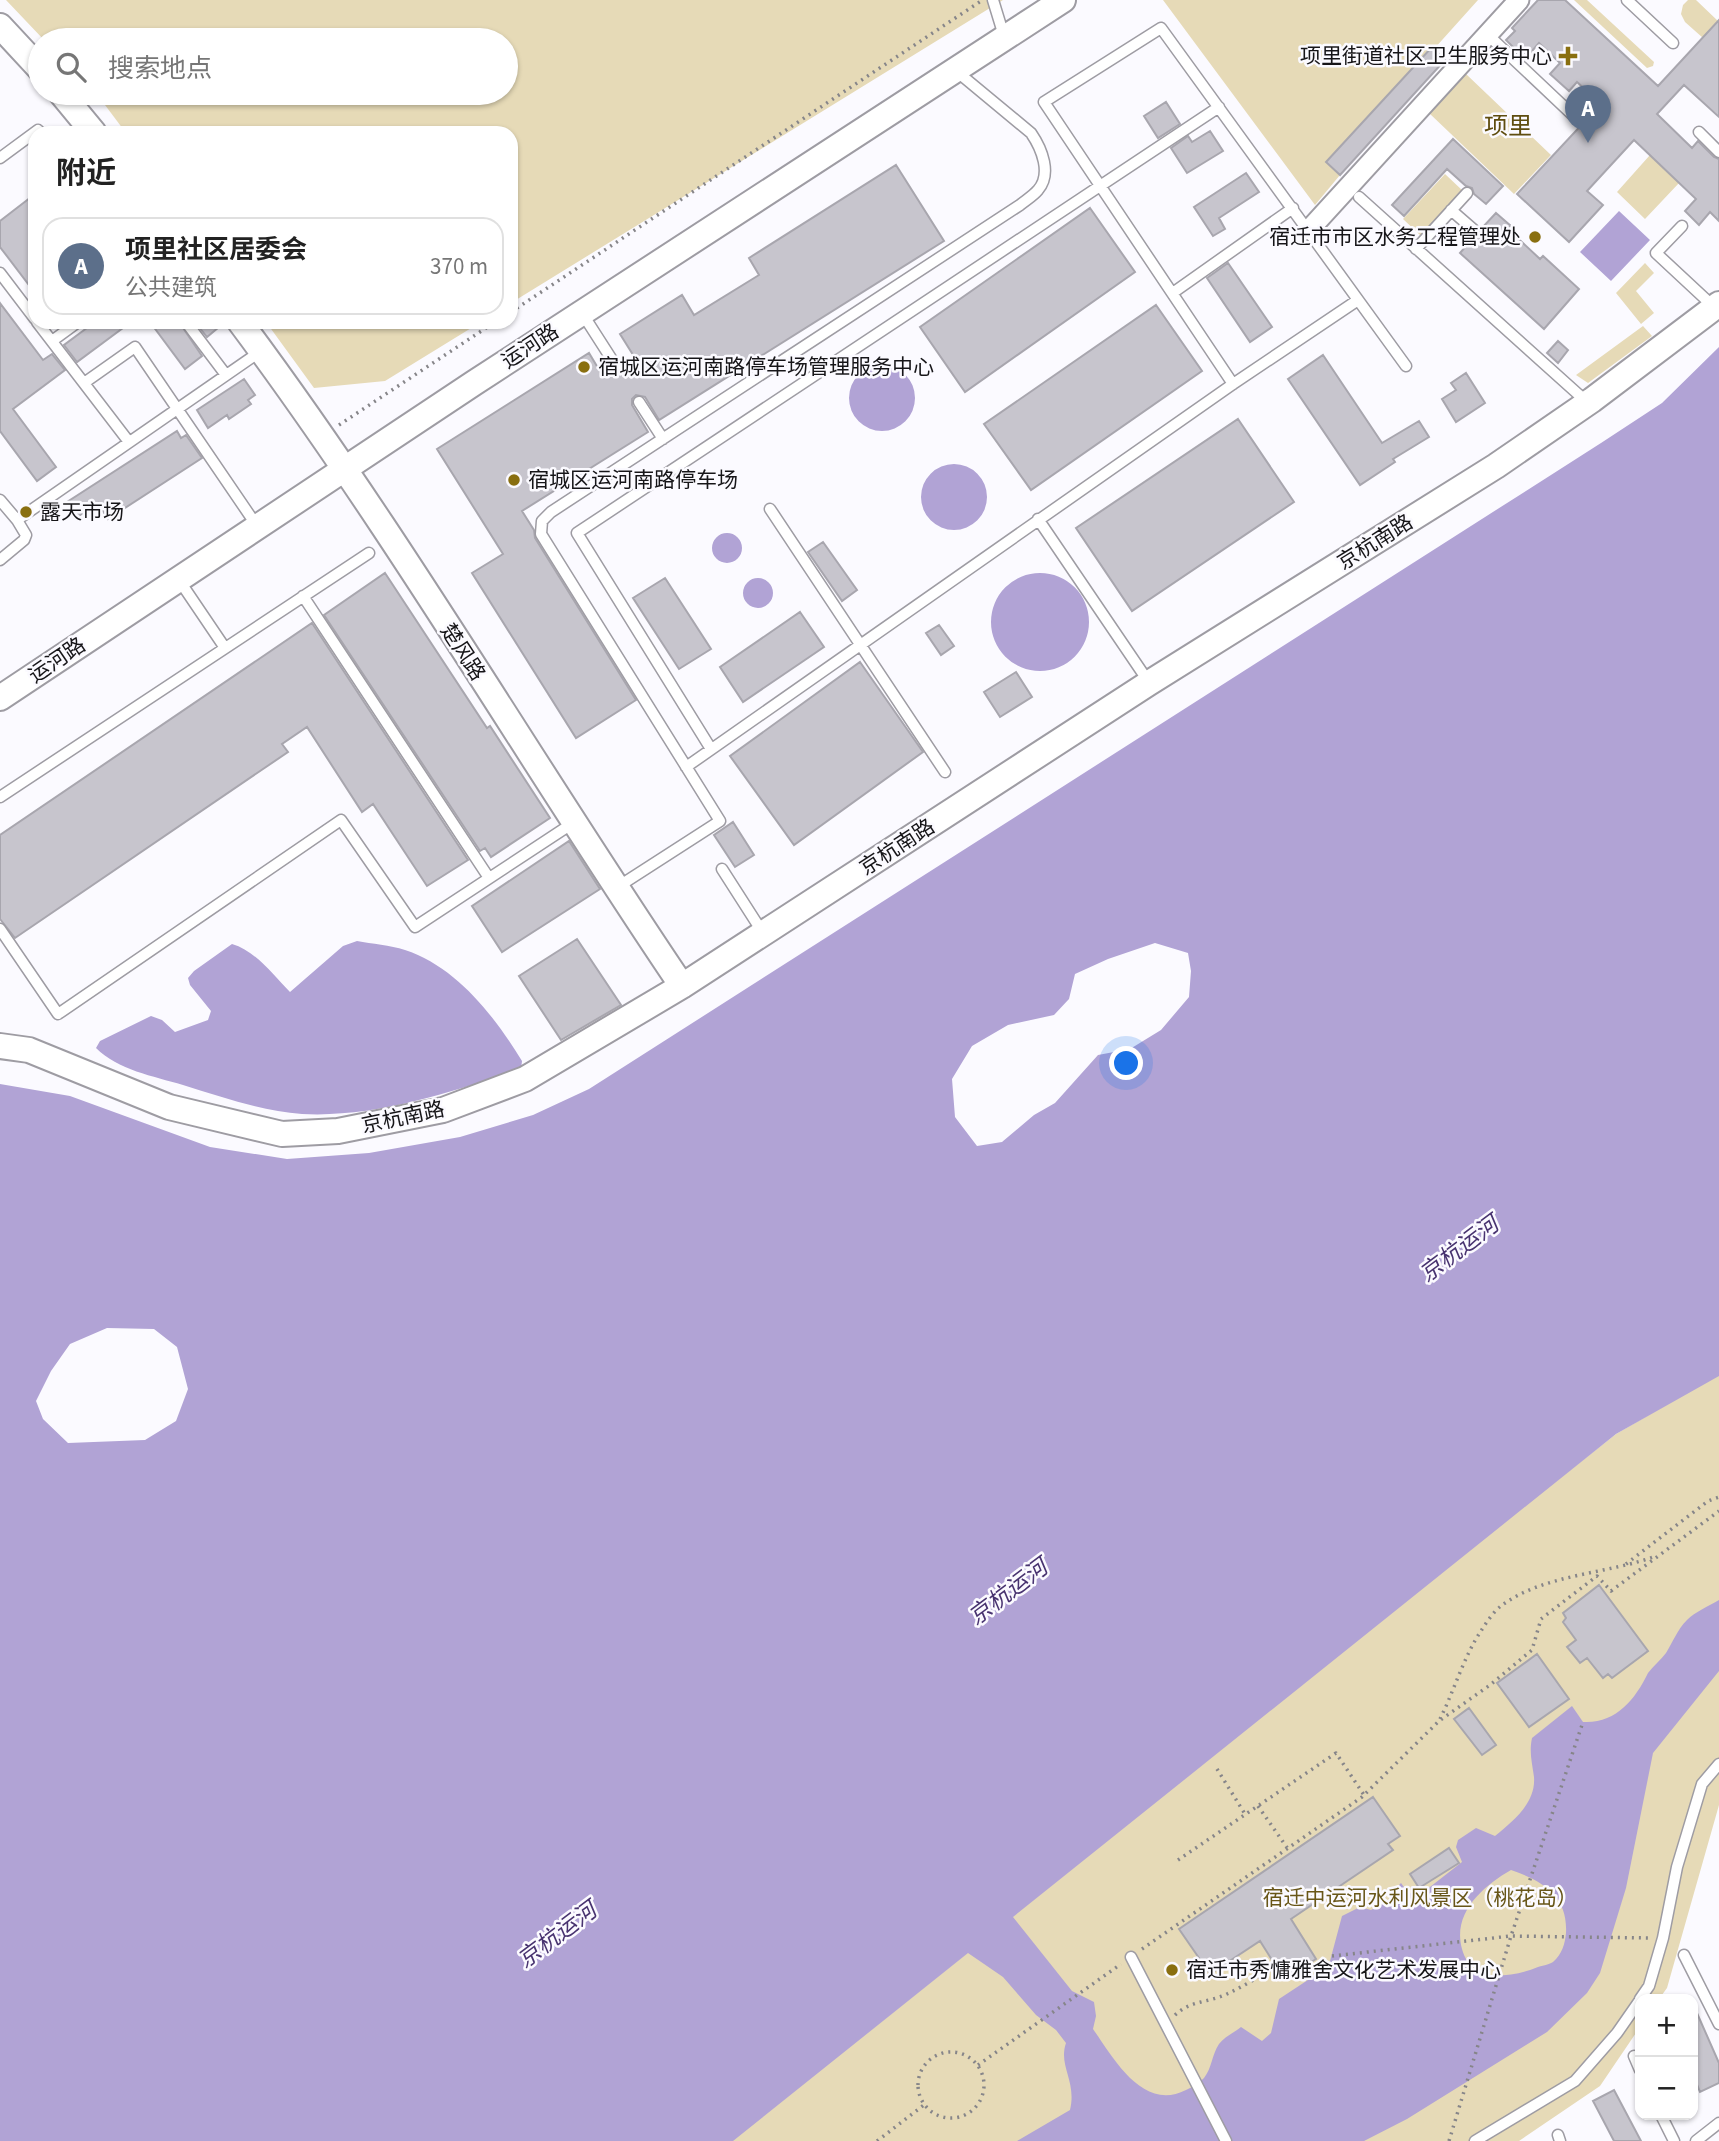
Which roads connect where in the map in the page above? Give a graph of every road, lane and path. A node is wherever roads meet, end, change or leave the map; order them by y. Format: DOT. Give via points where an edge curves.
graph roads {
  1 [pos="983,0"];
  2 [pos="993,0"];
  3 [pos="1063,0"];
  4 [pos="1519,0"];
  5 [pos="1627,0"];
  6 [pos="0,26"];
  7 [pos="1488,35"];
  8 [pos="1004,38"];
  9 [pos="1673,43"];
  10 [pos="28,56"];
  11 [pos="955,70"];
  12 [pos="71,105"];
  13 [pos="1219,107"];
  14 [pos="1577,118"];
  15 [pos="88,126"];
  16 [pos="1699,132"];
  17 [pos="28,137"];
  18 [pos="1719,152"];
  19 [pos="0,158"];
  20 [pos="1101,187"];
  21 [pos="1467,193"];
  22 [pos="1359,197"];
  23 [pos="1293,208"];
  24 [pos="1451,210"];
  25 [pos="1682,226"];
  26 [pos="1309,230"];
  27 [pos="1474,230"];
  28 [pos="1416,249"];
  29 [pos="0,273"];
  30 [pos="1174,292"];
  31 [pos="1358,300"];
  32 [pos="1717,306"];
  33 [pos="518,307"];
  34 [pos="28,310"];
  35 [pos="582,313"];
  36 [pos="43,329"];
  37 [pos="68,329"];
  38 [pos="191,329"];
  39 [pos="245,329"];
  40 [pos="484,329"];
  41 [pos="52,341"];
  42 [pos="261,351"];
  43 [pos="616,366"];
  44 [pos="1406,366"];
  45 [pos="226,375"];
  46 [pos="84,383"];
  47 [pos="1233,384"];
  48 [pos="639,402"];
  49 [pos="1588,403"];
  50 [pos="178,408"];
  51 [pos="322,436"];
  52 [pos="663,439"];
  53 [pos="129,442"];
  54 [pos="345,468"];
  55 [pos="0,500"];
  56 [pos="770,509"];
  57 [pos="1038,519"];
  58 [pos="17,520"];
  59 [pos="258,526"];
  60 [pos="369,553"];
  61 [pos="0,560"];
  62 [pos="178,579"];
  63 [pos="303,596"];
  64 [pos="860,645"];
  65 [pos="225,648"];
  66 [pos="1149,683"];
  67 [pos="0,698"];
  68 [pos="711,749"];
  69 [pos="686,767"];
  70 [pos="945,772"];
  71 [pos="0,797"];
  72 [pos="573,823"];
  73 [pos="722,869"];
  74 [pos="489,878"];
  75 [pos="615,888"];
  76 [pos="0,929"];
  77 [pos="763,933"];
  78 [pos="682,986"];
  79 [pos="0,1046"];
  80 [pos="1719,1497"];
  81 [pos="1719,1511"];
  82 [pos="1660,1554"];
  83 [pos="1624,1566"];
  84 [pos="1439,1721"];
  85 [pos="1583,1723"];
  86 [pos="1719,1764"];
  87 [pos="1217,1769"];
  88 [pos="1364,1795"];
  89 [pos="1258,1805"];
  90 [pos="1245,1814"];
  91 [pos="1288,1849"];
  92 [pos="1178,1860"];
  93 [pos="1511,1936"];
  94 [pos="1662,1938"];
  95 [pos="1684,1955"];
  96 [pos="1332,1956"];
  97 [pos="1131,1957"];
  98 [pos="1271,1969"];
  99 [pos="1643,1994"];
  100 [pos="1635,2007"];
  101 [pos="1166,2023"];
  102 [pos="1719,2024"];
  103 [pos="978,2065"];
  104 [pos="924,2105"];
  105 [pos="1664,2120"];
  106 [pos="1719,2123"];
  107 [pos="1710,2137"];
  108 [pos="877,2141"];
  109 [pos="1226,2141"];
  110 [pos="1449,2141"];
  111 [pos="1475,2141"];
  112 [pos="1674,2141"];
  113 [pos="1696,2141"];
  1 -- 33 [label="path"];
  2 -- 8 [label="lane"];
  3 -- 8 [label="street, 运河路"];
  4 -- 7 [label="street"];
  5 -- 9 [label="lane"];
  6 -- 10 [label="street"];
  7 -- 14 [label="lane"];
  7 -- 26 [label="street"];
  8 -- 11 [label="street, 运河路"];
  11 -- 35 [label="street, 运河路"];
  11 -- 52 [label="lane" via="1031,133 1043,159 1045,175 1039,190"];
  12 -- 15 [label="street"];
  13 -- 20 [label="lane"];
  13 -- 20 [label="lane" via="1161,28 1044,102"];
  13 -- 23 [label="lane"];
  16 -- 18 [label="lane"];
  17 -- 19 [label="lane"];
  20 -- 30 [label="lane"];
  20 -- 68 [label="lane" via="577,533"];
  21 -- 24 [label="lane"];
  22 -- 28 [label="lane"];
  23 -- 26 [label="lane"];
  23 -- 30 [label="lane"];
  24 -- 27 [label="lane"];
  24 -- 28 [label="lane"];
  25 -- 32 [label="lane" via="1656,253"];
  26 -- 31 [label="lane"];
  28 -- 49 [label="lane"];
  29 -- 34 [label="lane"];
  30 -- 47 [label="lane"];
  31 -- 44 [label="lane"];
  31 -- 47 [label="lane"];
  32 -- 49 [label="street, 京杭南路"];
  35 -- 43 [label="lane"];
  35 -- 54 [label="street, 运河路"];
  36 -- 41 [label="lane"];
  37 -- 41 [label="lane"];
  38 -- 45 [label="lane"];
  39 -- 42 [label="street, 楚风路"];
  40 -- 51 [label="path"];
  41 -- 46 [label="lane"];
  42 -- 45 [label="lane"];
  42 -- 51 [label="street, 楚风路"];
  45 -- 50 [label="lane"];
  46 -- 50 [label="lane" via="135,347"];
  46 -- 53 [label="lane"];
  47 -- 57 [label="lane"];
  48 -- 52 [label="lane"];
  49 -- 66 [label="street, 京杭南路" via="1496,466"];
  50 -- 53 [label="lane"];
  50 -- 59 [label="lane"];
  51 -- 54 [label="street, 楚风路"];
  52 -- 69 [label="lane" via="551,512 542,521 541,534"];
  53 -- 58 [label="lane"];
  54 -- 59 [label="street, 运河路"];
  54 -- 72 [label="street, 楚风路"];
  55 -- 58 [label="lane"];
  56 -- 64 [label="lane"];
  57 -- 64 [label="lane"];
  57 -- 66 [label="lane"];
  58 -- 61 [label="lane" via="26,538"];
  59 -- 62 [label="street, 运河路"];
  60 -- 63 [label="lane"];
  62 -- 65 [label="lane"];
  62 -- 67 [label="street, 运河路"];
  63 -- 65 [label="lane"];
  63 -- 74 [label="lane"];
  64 -- 68 [label="lane"];
  64 -- 70 [label="lane"];
  65 -- 71 [label="lane"];
  66 -- 77 [label="street, 京杭南路"];
  68 -- 69 [label="lane"];
  69 -- 75 [label="lane" via="720,821"];
  72 -- 74 [label="lane"];
  72 -- 75 [label="street, 楚风路"];
  73 -- 77 [label="lane"];
  74 -- 76 [label="lane" via="415,927 341,820 58,1014"];
  75 -- 78 [label="street, 楚风路"];
  77 -- 78 [label="street, 京杭南路"];
  78 -- 79 [label="street, 京杭南路" via="525,1079 443,1110 338,1131 282,1133 169,1107 29,1050"];
  80 -- 83 [label="path"];
  81 -- 82 [label="path"];
  82 -- 83 [label="path"];
  82 -- 84 [label="path" via="1611,1591 1597,1576 1541,1619 1532,1650"];
  83 -- 84 [label="path" via="1546,1584 1500,1607 1481,1631"];
  84 -- 88 [label="path"];
  85 -- 93 [label="path"];
  86 -- 94 [label="lane" via="1702,1784"];
  87 -- 90 [label="path"];
  88 -- 89 [label="path" via="1336,1753"];
  88 -- 91 [label="path"];
  89 -- 90 [label="path"];
  89 -- 91 [label="path"];
  90 -- 92 [label="path"];
  91 -- 97 [label="path"];
  93 -- 94 [label="path"];
  93 -- 96 [label="path"];
  93 -- 110 [label="path"];
  94 -- 99 [label="lane"];
  95 -- 102 [label="lane"];
  97 -- 101 [label="lane"];
  97 -- 103 [label="path"];
  98 -- 101 [label="path" via="1224,1996 1182,2008"];
  100 -- 111 [label="lane" via="1574,2081"];
  101 -- 109 [label="lane"];
  103 -- 104 [label="path" via="985,2090 975,2109 945,2118"];
  103 -- 104 [label="path" via="953,2051 931,2058 918,2077"];
  104 -- 108 [label="path"];
  105 -- 112 [label="lane"];
  106 -- 107 [label="lane"];
  107 -- 113 [label="lane"];
}
